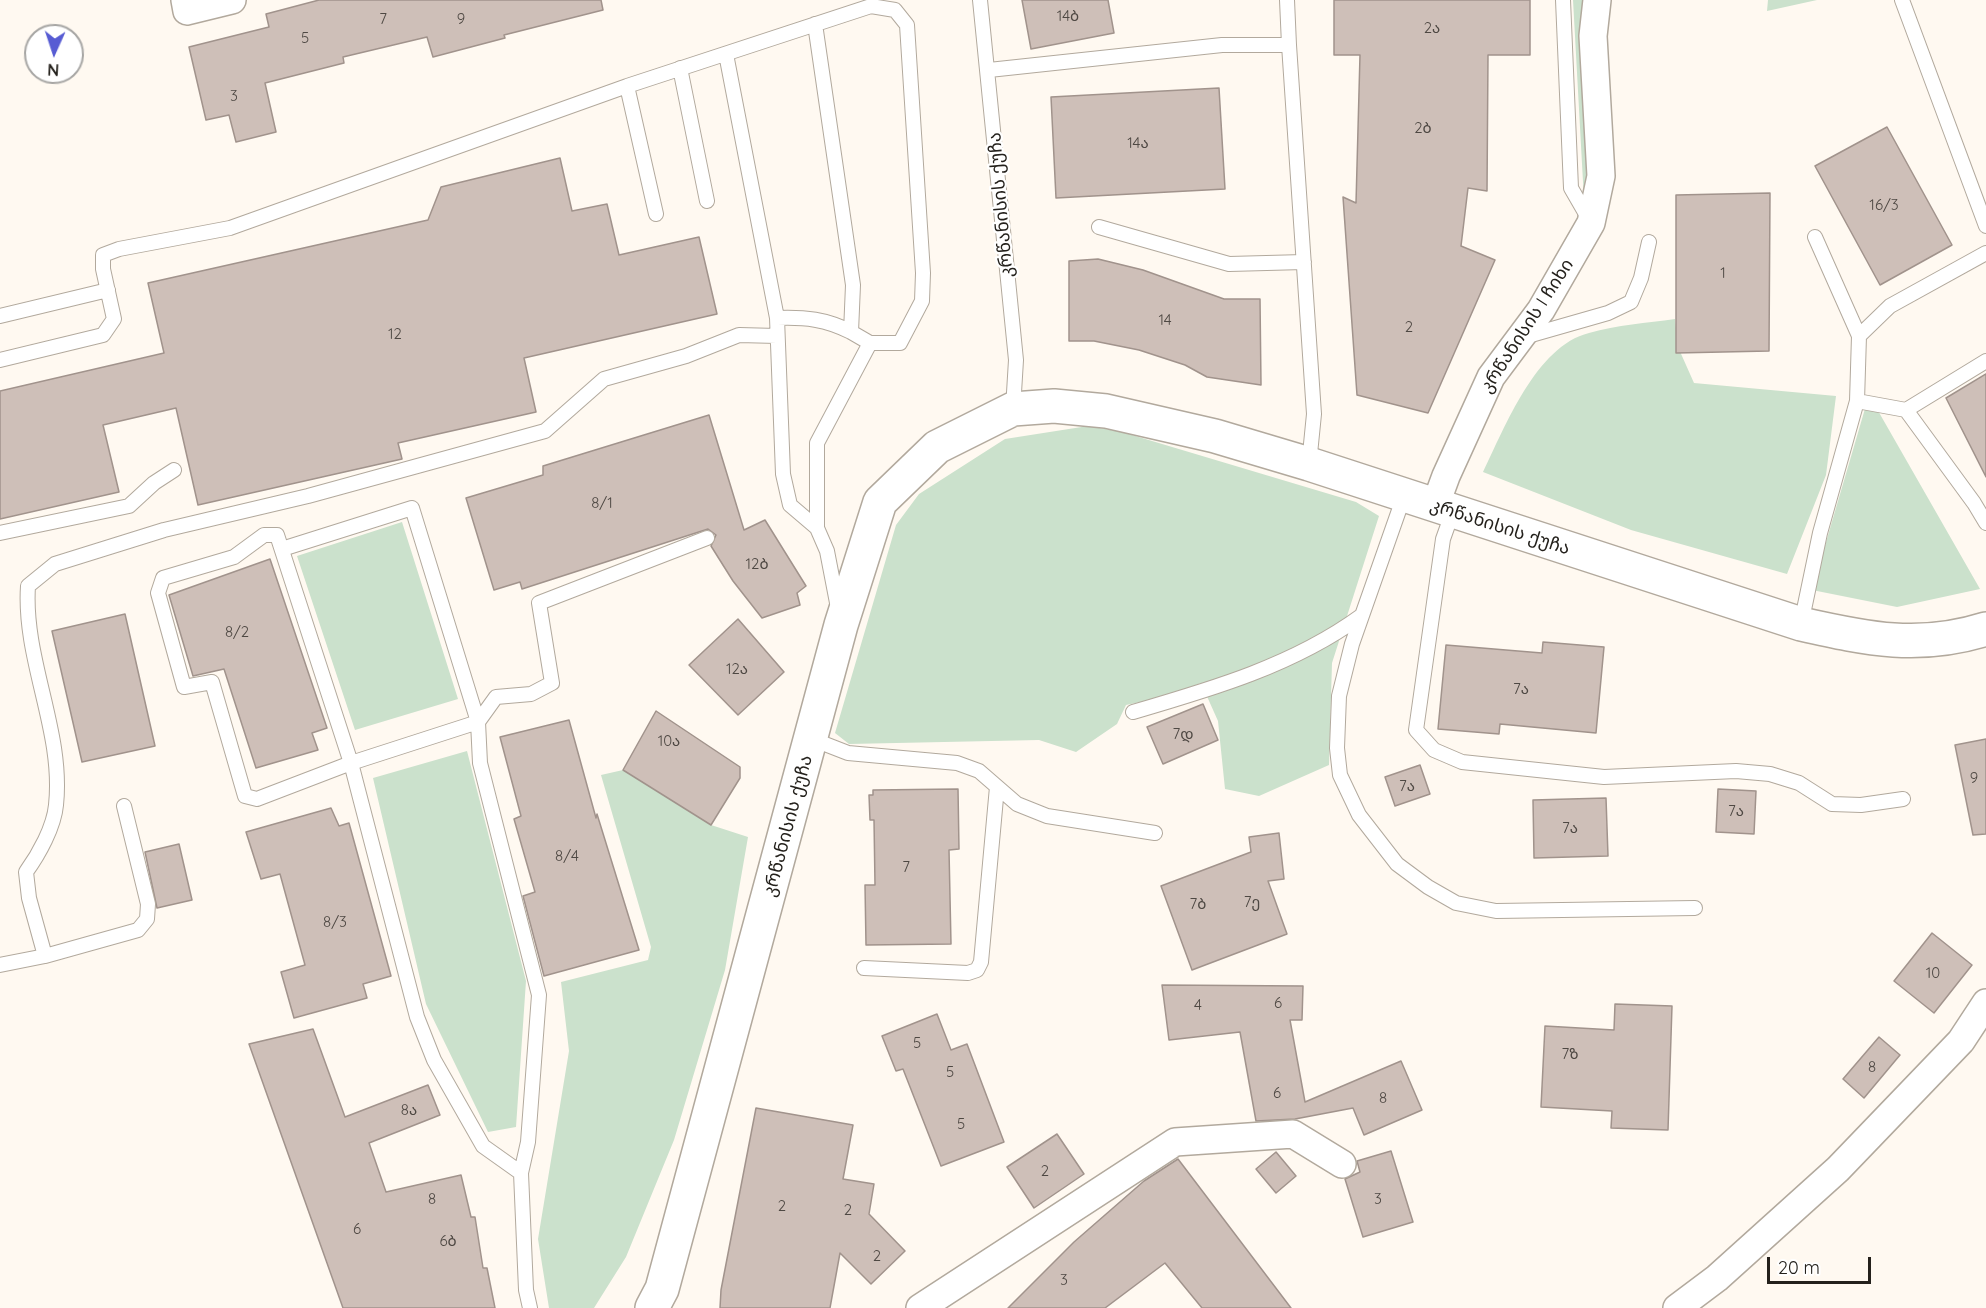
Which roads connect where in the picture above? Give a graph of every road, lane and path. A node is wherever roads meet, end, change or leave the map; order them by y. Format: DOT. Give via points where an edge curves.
graph roads {
  1 [pos="185,0"];
  2 [pos="232,0"];
  3 [pos="980,0"];
  4 [pos="1287,0"];
  5 [pos="1563,0"];
  6 [pos="1597,0"];
  7 [pos="1902,0"];
  8 [pos="815,24"];
  9 [pos="1289,45"];
  10 [pos="726,54"];
  11 [pos="680,68"];
  12 [pos="989,70"];
  13 [pos="627,86"];
  14 [pos="707,201"];
  15 [pos="656,214"];
  16 [pos="1591,223"];
  17 [pos="1986,226"];
  18 [pos="1099,227"];
  19 [pos="1815,237"];
  20 [pos="1649,242"];
  21 [pos="1986,253"];
  22 [pos="1304,262"];
  23 [pos="108,290"];
  24 [pos="0,316"];
  25 [pos="777,318"];
  26 [pos="851,332"];
  27 [pos="777,336"];
  28 [pos="1859,336"];
  29 [pos="1520,339"];
  30 [pos="870,343"];
  31 [pos="0,360"];
  32 [pos="1986,360"];
  33 [pos="1857,401"];
  34 [pos="1013,410"];
  35 [pos="1906,410"];
  36 [pos="1310,464"];
  37 [pos="174,470"];
  38 [pos="1404,496"];
  39 [pos="1444,508"];
  40 [pos="1986,524"];
  41 [pos="818,528"];
  42 [pos="0,533"];
  43 [pos="707,538"];
  44 [pos="282,549"];
  45 [pos="1361,616"];
  46 [pos="1801,624"];
  47 [pos="841,625"];
  48 [pos="1986,629"];
  49 [pos="1133,712"];
  50 [pos="478,722"];
  51 [pos="812,739"];
  52 [pos="351,763"];
  53 [pos="997,787"];
  54 [pos="1903,799"];
  55 [pos="124,806"];
  56 [pos="1155,833"];
  57 [pos="1695,908"];
  58 [pos="45,956"];
  59 [pos="0,965"];
  60 [pos="864,968"];
  61 [pos="1986,1003"];
  62 [pos="1342,1164"];
  63 [pos="521,1173"];
  64 [pos="530,1308"];
  65 [pos="652,1308"];
  66 [pos="920,1308"];
  67 [pos="1677,1308"];
  1 -- 2 [label="street" via="188,11"];
  3 -- 12 [label="lane, კრწანისის ქუჩა"];
  4 -- 9 [label="lane"];
  5 -- 16 [label="lane" via="1571,188"];
  6 -- 16 [label="street, კრწანისის I ჩიხი" via="1593,36 1601,176"];
  7 -- 17 [label="lane"];
  8 -- 10 [label="lane"];
  8 -- 26 [label="lane" via="853,285"];
  8 -- 30 [label="lane" via="871,6 895,10 907,25 922,301 900,343"];
  9 -- 12 [label="lane" via="1222,45"];
  9 -- 22 [label="lane"];
  10 -- 11 [label="lane"];
  10 -- 25 [label="lane"];
  11 -- 13 [label="lane"];
  11 -- 14 [label="lane"];
  12 -- 34 [label="lane, კრწანისის ქუჩა" via="1016,360"];
  13 -- 15 [label="lane"];
  13 -- 23 [label="lane" via="230,228 103,255"];
  16 -- 29 [label="street, კრწანისის I ჩიხი"];
  18 -- 22 [label="lane" via="1229,264"];
  19 -- 28 [label="lane"];
  20 -- 29 [label="lane" via="1631,302 1608,313"];
  21 -- 28 [label="lane" via="1890,306"];
  22 -- 36 [label="lane" via="1314,414"];
  23 -- 24 [label="lane"];
  23 -- 31 [label="lane" via="114,319 103,335"];
  25 -- 26 [label="lane" via="805,317 832,322"];
  25 -- 27 [label="lane"];
  26 -- 30 [label="lane"];
  27 -- 41 [label="lane" via="790,506"];
  27 -- 58 [label="lane" via="739,335 686,356 604,379 545,431 308,496 164,530 55,564 28,586 27,613 56,763 56,807 38,854 26,872"];
  28 -- 33 [label="lane"];
  29 -- 39 [label="street, კრწანისის I ჩიხი" via="1491,377 1446,476"];
  30 -- 41 [label="lane" via="817,443"];
  32 -- 35 [label="lane"];
  33 -- 35 [label="lane"];
  33 -- 46 [label="lane" via="1820,533"];
  34 -- 36 [label="street, კრწანისის ქუჩა" via="1054,406 1106,411 1215,436"];
  34 -- 47 [label="street, კრწანისის ქუჩა" via="937,447 880,502"];
  35 -- 40 [label="lane"];
  36 -- 38 [label="street, კრწანისის ქუჩა"];
  37 -- 42 [label="lane" via="129,506"];
  38 -- 39 [label="street, კრწანისის ქუჩა"];
  38 -- 45 [label="lane"];
  39 -- 46 [label="street, კრწანისის ქუჩა"];
  39 -- 54 [label="lane" via="1416,730 1434,750 1462,762 1604,777 1736,771 1770,774 1799,783 1832,804 1861,805"];
  41 -- 47 [label="lane" via="827,551"];
  43 -- 50 [label="lane" via="539,603 552,683 531,694 496,697"];
  44 -- 50 [label="lane" via="412,508"];
  44 -- 52 [label="lane"];
  44 -- 52 [label="lane" via="277,535 264,535 234,557 164,578 158,593 184,687 212,682 245,796 257,799"];
  45 -- 49 [label="lane" via="1331,639 1286,659"];
  45 -- 57 [label="lane" via="1339,696 1340,775 1359,815 1397,864 1456,903 1496,911"];
  46 -- 48 [label="street, კრწანისის ქუჩა" via="1870,640 1906,643"];
  47 -- 51 [label="street, კრწანისის ქუჩა"];
  50 -- 52 [label="lane"];
  50 -- 63 [label="lane" via="480,763 539,995 528,1142"];
  51 -- 53 [label="lane" via="848,753 957,763 979,771"];
  51 -- 65 [label="street, კრწანისის ქუჩა" via="662,1289"];
  52 -- 63 [label="lane" via="417,1017 434,1060 483,1146"];
  53 -- 56 [label="lane" via="1017,804 1047,816"];
  53 -- 60 [label="lane" via="977,970 968,973"];
  55 -- 58 [label="lane" via="148,904 147,919 138,930"];
  58 -- 59 [label="lane"];
  61 -- 67 [label="street" via="1961,1041 1838,1169 1717,1278"];
  62 -- 66 [label="street" via="1293,1134 1175,1142"];
  63 -- 64 [label="lane"];
}
